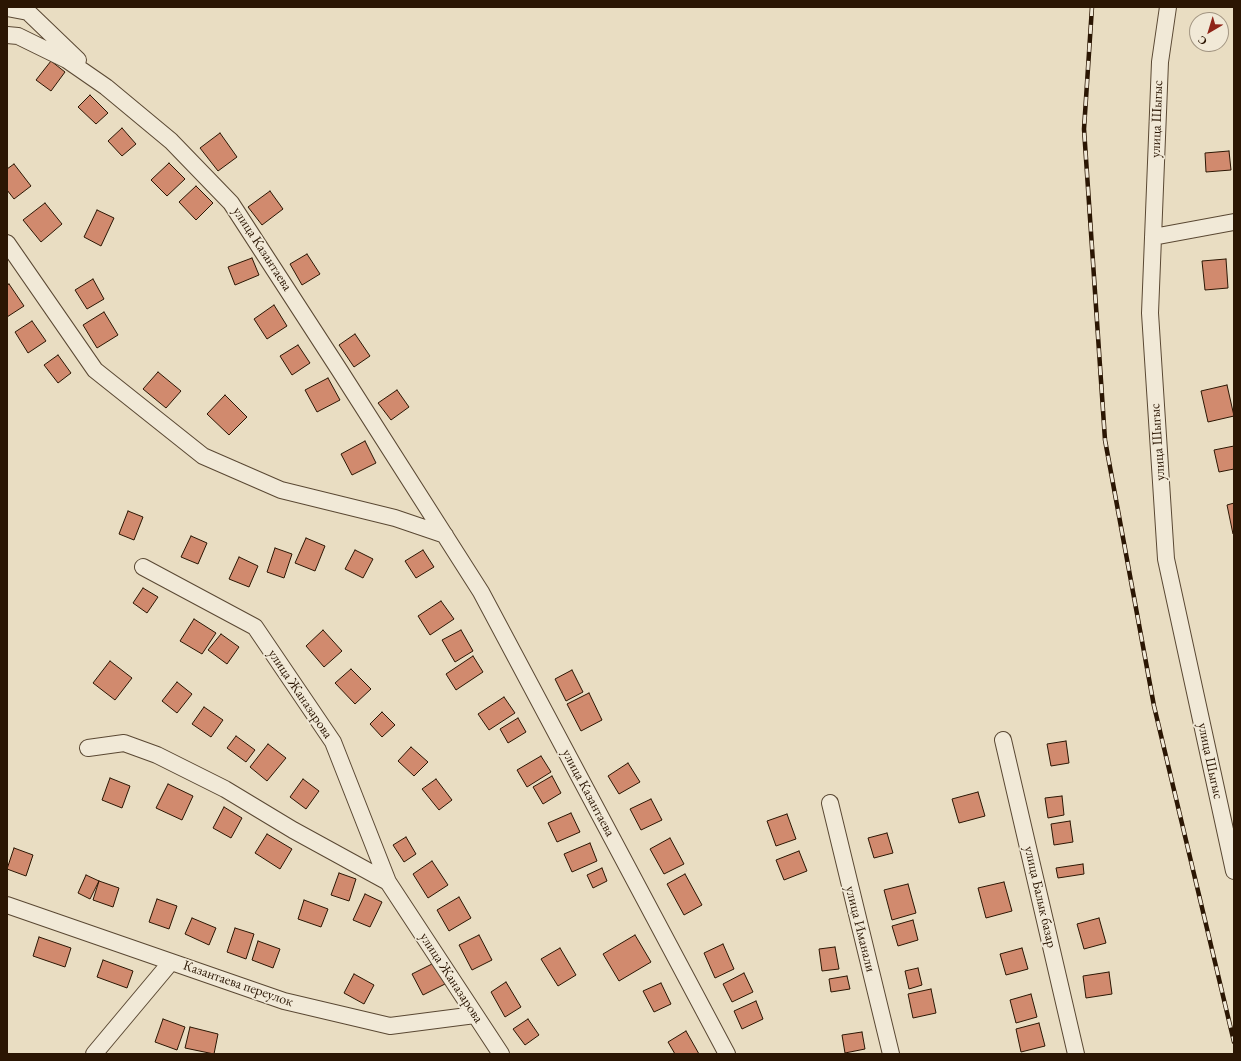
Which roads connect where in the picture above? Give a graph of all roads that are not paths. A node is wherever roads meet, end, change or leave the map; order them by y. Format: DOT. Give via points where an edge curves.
graph roads {
  1 [pos="1168,7"];
  2 [pos="7,8"];
  3 [pos="7,35"];
  4 [pos="106,87"];
  5 [pos="1234,222"];
  6 [pos="1153,237"];
  7 [pos="7,243"];
  8 [pos="445,535"];
  9 [pos="143,567"];
  10 [pos="1003,740"];
  11 [pos="88,748"];
  12 [pos="830,803"];
  13 [pos="1234,871"];
  14 [pos="388,882"];
  15 [pos="7,905"];
  16 [pos="172,962"];
  17 [pos="475,1015"];
  18 [pos="94,1054"];
  19 [pos="501,1054"];
  20 [pos="727,1054"];
  21 [pos="891,1054"];
  22 [pos="1076,1054"];
  1 -- 6 [label="street, улица Шыгыс" via="1160,62"];
  2 -- 4 [label="street" via="28,12"];
  3 -- 4 [label="street, улица Казантаева" via="18,36 67,60"];
  4 -- 8 [label="street, улица Казантаева" via="171,141 232,203"];
  5 -- 6 [label="street"];
  6 -- 13 [label="street, улица Шыгыс" via="1150,313 1166,559"];
  7 -- 8 [label="street" via="95,370 203,456 282,490 396,518"];
  8 -- 20 [label="street, улица Казантаева" via="481,592"];
  9 -- 14 [label="street, улица Жаназарова" via="255,627 333,742"];
  10 -- 22 [label="street, улица Балык базар"];
  11 -- 14 [label="street, улица Жаназарова" via="124,743 158,755 225,789"];
  12 -- 21 [label="street, улица Иманали"];
  14 -- 17 [label="street, улица Жаназарова"];
  15 -- 16 [label="street, Казантаева переулок"];
  16 -- 17 [label="street, Казантаева переулок" via="284,1001 390,1026"];
  16 -- 18 [label="street"];
  17 -- 19 [label="street, улица Жаназарова"];
}
